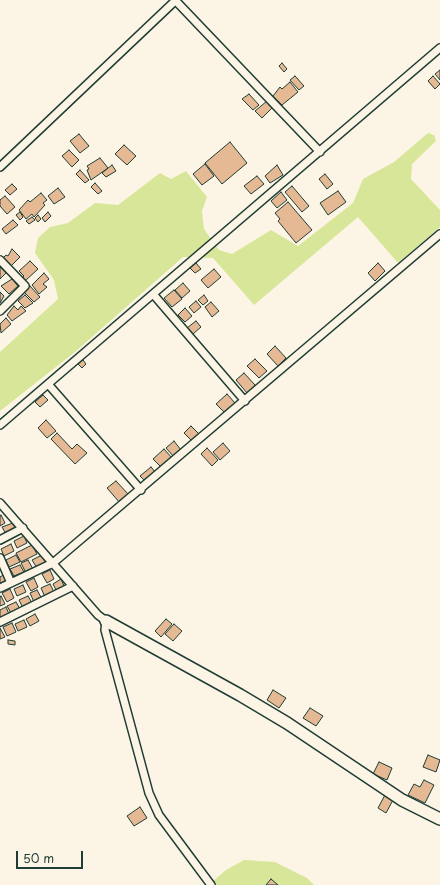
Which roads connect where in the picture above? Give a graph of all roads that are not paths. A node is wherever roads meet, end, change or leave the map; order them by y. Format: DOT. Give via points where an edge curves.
graph roads {
  1 [pos="176,0"];
  2 [pos="440,48"];
  3 [pos="320,152"];
  4 [pos="0,167"];
  5 [pos="440,234"];
  6 [pos="0,260"];
  7 [pos="153,294"];
  8 [pos="0,311"];
  9 [pos="48,384"];
  10 [pos="245,401"];
  11 [pos="0,425"];
  12 [pos="141,490"];
  13 [pos="1,505"];
  14 [pos="23,528"];
  15 [pos="0,540"];
  16 [pos="0,558"];
  17 [pos="53,563"];
  18 [pos="11,583"];
  19 [pos="73,586"];
  20 [pos="0,588"];
  21 [pos="106,621"];
  22 [pos="0,622"];
  23 [pos="440,819"];
  24 [pos="211,885"];
  1 -- 3 [label="street"];
  1 -- 4 [label="street"];
  2 -- 3 [label="street"];
  3 -- 7 [label="street"];
  5 -- 10 [label="street"];
  6 -- 8 [label="street" via="25,286"];
  7 -- 9 [label="street"];
  7 -- 10 [label="street"];
  9 -- 11 [label="street"];
  9 -- 12 [label="street"];
  10 -- 12 [label="street"];
  12 -- 17 [label="street"];
  13 -- 14 [label="street"];
  14 -- 15 [label="street"];
  14 -- 17 [label="street"];
  16 -- 18 [label="street"];
  17 -- 18 [label="street"];
  17 -- 19 [label="street"];
  18 -- 20 [label="street"];
  19 -- 21 [label="street"];
  19 -- 22 [label="street"];
  21 -- 23 [label="street" via="240,695 287,723 402,800"];
  21 -- 24 [label="street" via="105,630 149,793 159,816"];
}
